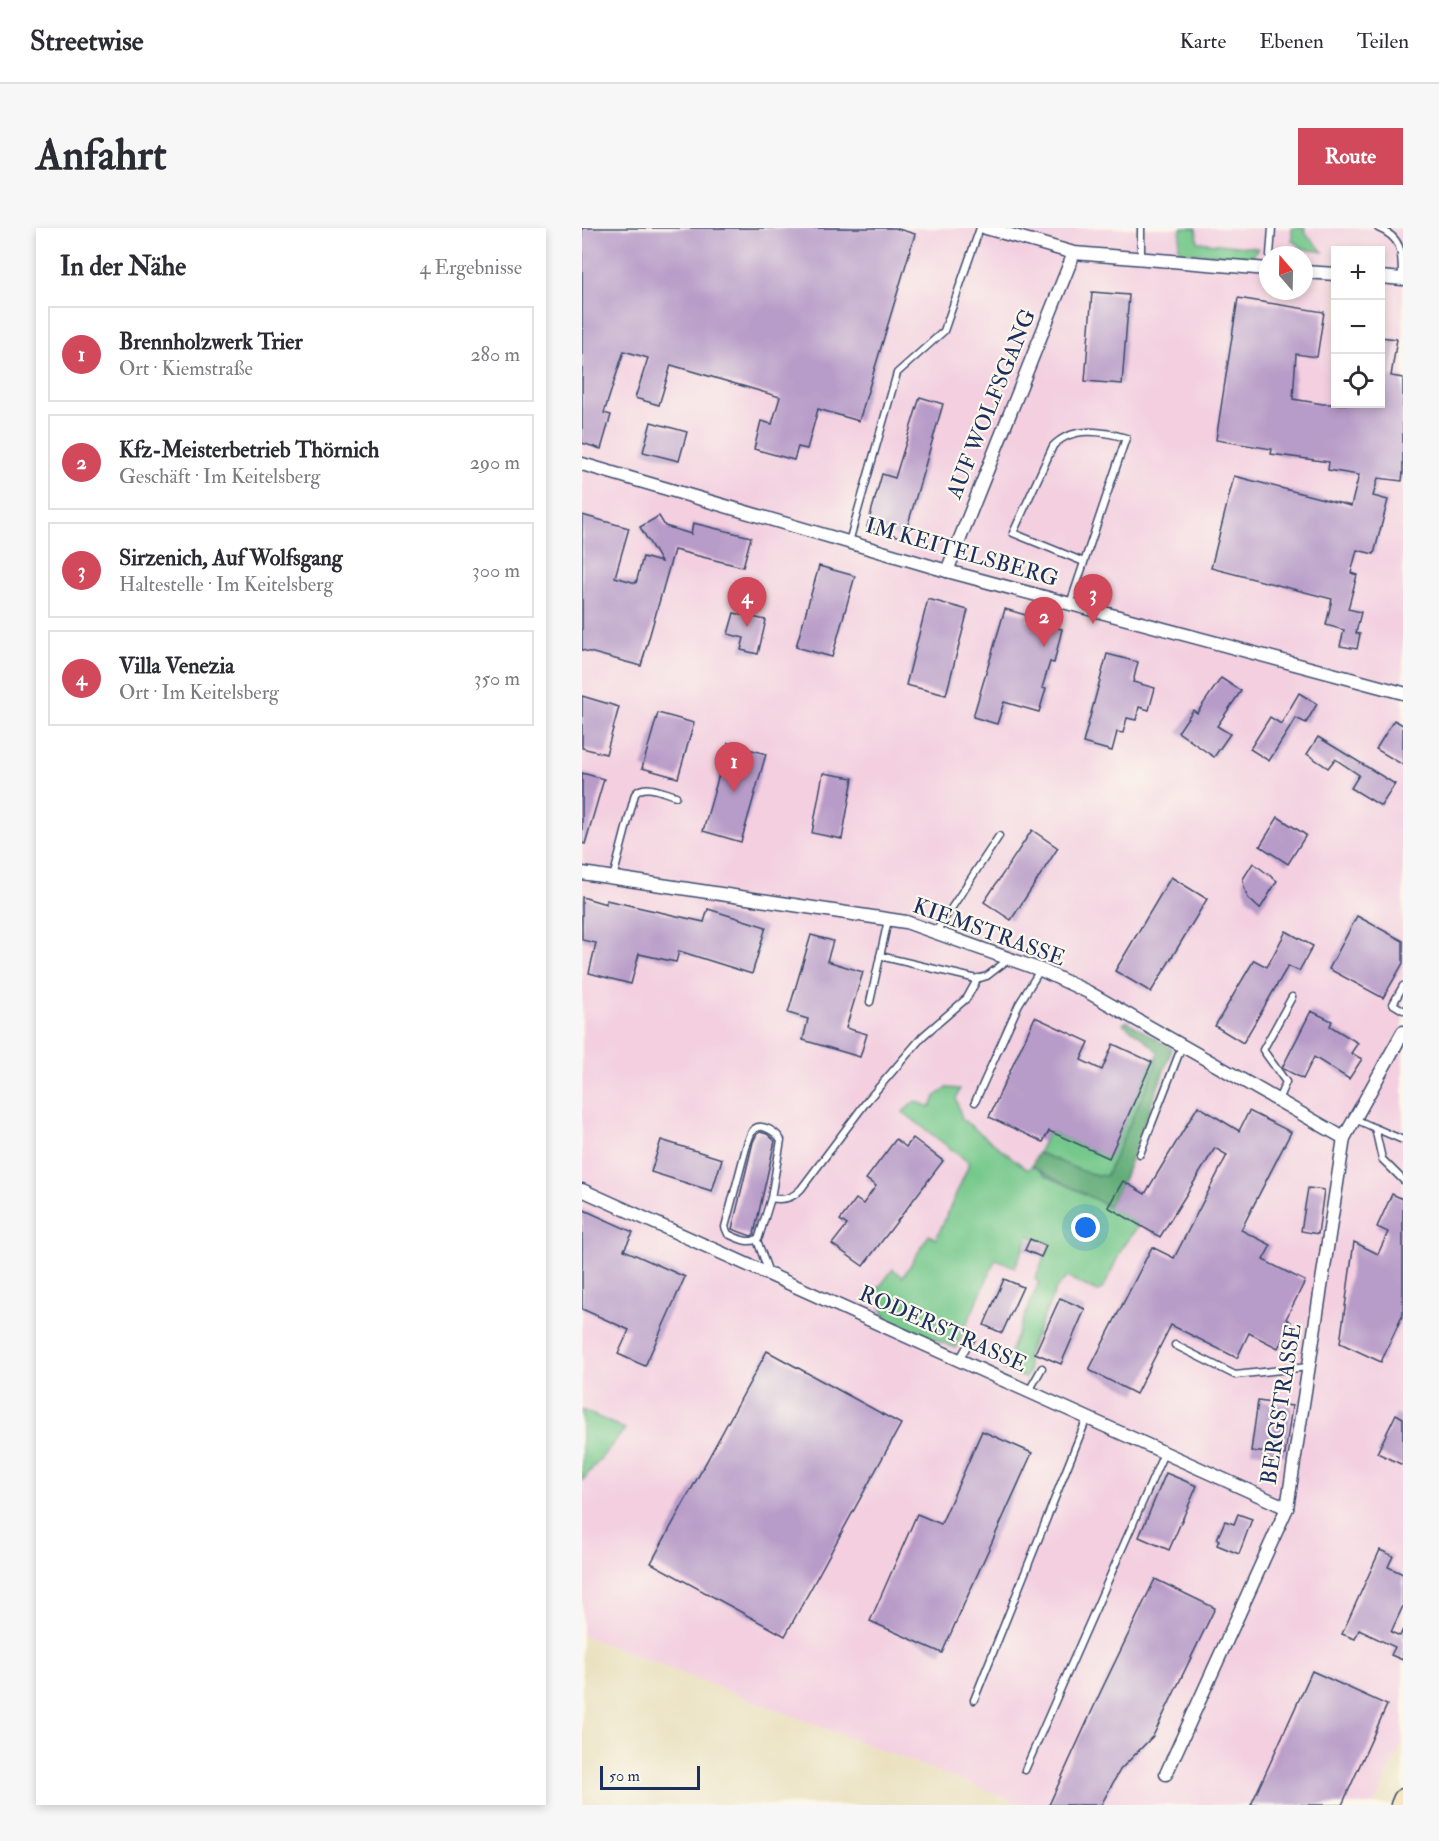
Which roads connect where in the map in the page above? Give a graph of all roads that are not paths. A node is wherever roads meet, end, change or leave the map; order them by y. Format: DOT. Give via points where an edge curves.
graph roads {
  1 [pos="980,228"];
  2 [pos="986,228"];
  3 [pos="1141,228"];
  4 [pos="1272,228"];
  5 [pos="1378,228"];
  6 [pos="1403,234"];
  7 [pos="1396,238"];
  8 [pos="1271,246"];
  9 [pos="1074,253"];
  10 [pos="1141,259"];
  11 [pos="1259,268"];
  12 [pos="1313,273"];
  13 [pos="1331,274"];
  14 [pos="1385,278"];
  15 [pos="1403,279"];
  16 [pos="582,464"];
  17 [pos="849,542"];
  18 [pos="1084,562"];
  19 [pos="947,571"];
  20 [pos="1070,604"];
  21 [pos="1403,693"];
  22 [pos="676,796"];
  23 [pos="999,836"];
  24 [pos="582,873"];
  25 [pos="613,878"];
  26 [pos="888,920"];
  27 [pos="934,933"];
  28 [pos="880,956"];
  29 [pos="1010,958"];
  30 [pos="1041,970"];
  31 [pos="978,978"];
  32 [pos="1403,986"];
  33 [pos="1292,997"];
  34 [pos="870,1002"];
  35 [pos="1403,1010"];
  36 [pos="1403,1032"];
  37 [pos="1182,1046"];
  38 [pos="1278,1101"];
  39 [pos="975,1102"];
  40 [pos="1354,1119"];
  41 [pos="1376,1128"];
  42 [pos="1344,1138"];
  43 [pos="1403,1140"];
  44 [pos="1140,1154"];
  45 [pos="1403,1180"];
  46 [pos="582,1190"];
  47 [pos="771,1198"];
  48 [pos="757,1240"];
  49 [pos="769,1274"];
  50 [pos="973,1336"];
  51 [pos="1175,1345"];
  52 [pos="959,1360"];
  53 [pos="1308,1367"];
  54 [pos="1042,1368"];
  55 [pos="1029,1391"];
  56 [pos="1087,1418"];
  57 [pos="1164,1452"];
  58 [pos="1287,1508"];
  59 [pos="974,1701"];
  60 [pos="1024,1770"];
  61 [pos="1166,1774"];
  62 [pos="1403,1798"];
  63 [pos="1400,1805"];
  1 -- 17 [label="lane" via="944,331 897,373"];
  2 -- 9 [label="street"];
  3 -- 10 [label="lane"];
  4 -- 8 [label="lane"];
  5 -- 7 [label="lane"];
  6 -- 7 [label="lane"];
  7 -- 15 [label="lane" via="1402,249"];
  9 -- 10 [label="street"];
  9 -- 19 [label="street, AUF WOLFSGANG"];
  10 -- 11 [label="street"];
  12 -- 13 [label="street"];
  14 -- 15 [label="street"];
  16 -- 17 [label="street, IM KEITELSBERG"];
  17 -- 19 [label="street, IM KEITELSBERG"];
  18 -- 18 [label="lane" via="1126,438 1108,433 1074,433 1058,440 1013,533"];
  18 -- 20 [label="lane"];
  19 -- 20 [label="street, IM KEITELSBERG"];
  20 -- 21 [label="street, IM KEITELSBERG"];
  22 -- 25 [label="lane" via="638,790"];
  23 -- 27 [label="lane"];
  24 -- 25 [label="street, KIEMSTRASSE"];
  25 -- 26 [label="street, KIEMSTRASSE"];
  26 -- 27 [label="street, KIEMSTRASSE"];
  26 -- 28 [label="lane"];
  27 -- 29 [label="street, KIEMSTRASSE"];
  28 -- 31 [label="lane"];
  28 -- 34 [label="lane"];
  29 -- 30 [label="street, KIEMSTRASSE"];
  29 -- 31 [label="lane" via="987,976"];
  30 -- 37 [label="street, KIEMSTRASSE"];
  30 -- 39 [label="lane" via="1019,1004"];
  31 -- 47 [label="lane" via="967,998 923,1036 867,1101 798,1192 786,1199"];
  32 -- 35 [label="lane" via="1394,1004"];
  33 -- 38 [label="lane" via="1263,1050 1286,1082"];
  36 -- 40 [label="street, BERGSTRASSE"];
  37 -- 38 [label="street, KIEMSTRASSE"];
  37 -- 44 [label="lane"];
  38 -- 42 [label="street, KIEMSTRASSE"];
  40 -- 41 [label="lane"];
  40 -- 42 [label="street, BERGSTRASSE"];
  41 -- 43 [label="lane"];
  41 -- 45 [label="lane" via="1382,1158"];
  42 -- 53 [label="street, BERGSTRASSE"];
  46 -- 49 [label="street, RODERSTRASSE"];
  47 -- 48 [label="lane"];
  47 -- 48 [label="lane" via="782,1143 779,1136 761,1127 753,1131 747,1144 725,1227 730,1235 750,1242"];
  48 -- 49 [label="lane"];
  49 -- 52 [label="street, RODERSTRASSE"];
  50 -- 52 [label="lane"];
  51 -- 53 [label="lane" via="1235,1375"];
  52 -- 55 [label="street, RODERSTRASSE"];
  53 -- 58 [label="street, BERGSTRASSE"];
  54 -- 55 [label="lane"];
  55 -- 56 [label="street, RODERSTRASSE"];
  56 -- 57 [label="street, RODERSTRASSE"];
  56 -- 59 [label="lane"];
  57 -- 58 [label="street, RODERSTRASSE"];
  57 -- 60 [label="lane"];
  58 -- 61 [label="street, BERGSTRASSE"];
  62 -- 63 [label="street"];
}
